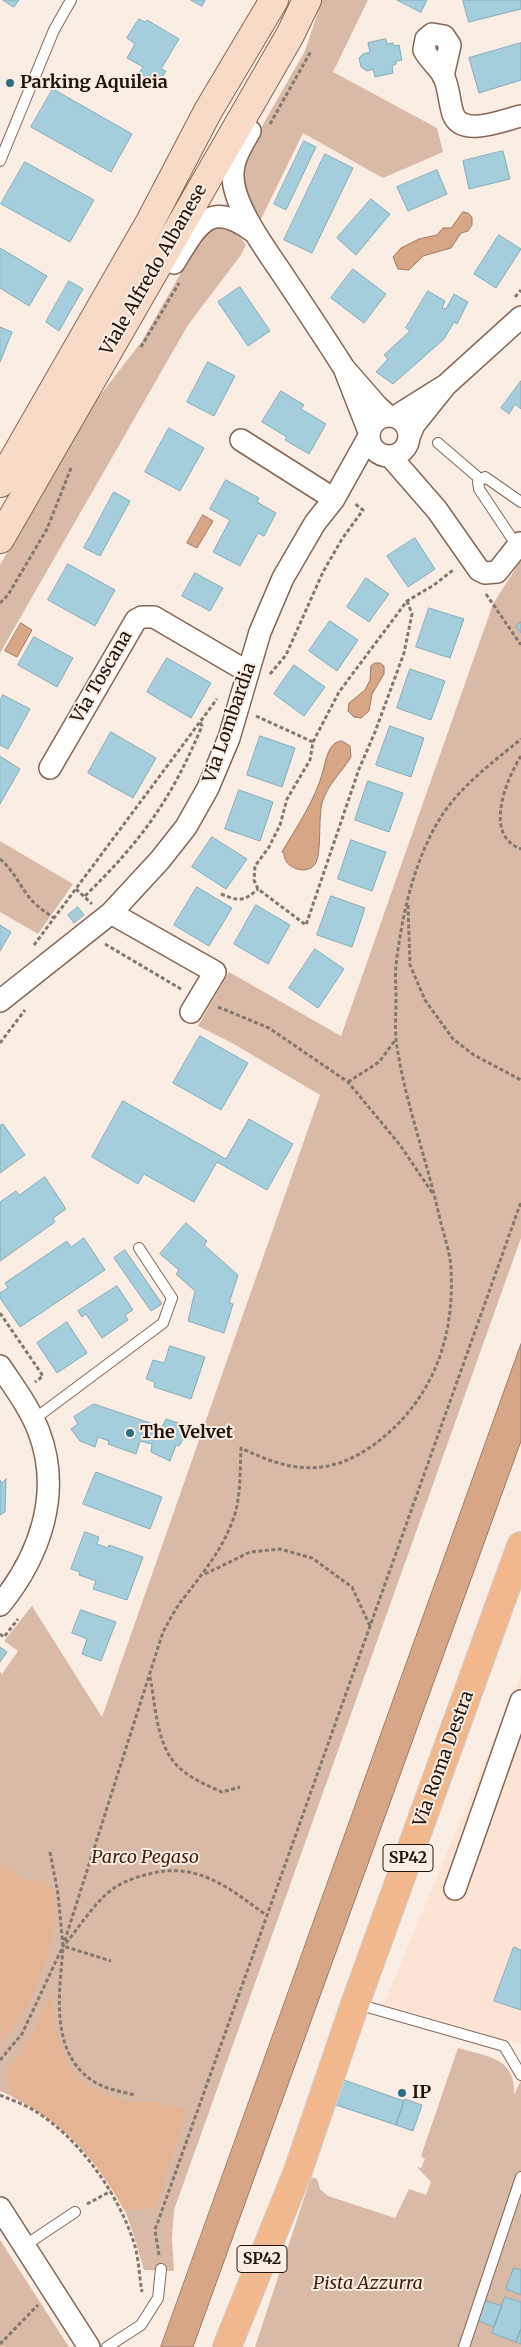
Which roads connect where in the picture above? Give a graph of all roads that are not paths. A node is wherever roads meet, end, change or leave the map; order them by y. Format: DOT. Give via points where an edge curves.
graph roads {
  1 [pos="71,0"];
  2 [pos="274,0"];
  3 [pos="307,0"];
  4 [pos="301,40"];
  5 [pos="443,76"];
  6 [pos="521,116"];
  7 [pos="0,161"];
  8 [pos="257,235"];
  9 [pos="521,317"];
  10 [pos="125,320"];
  11 [pos="344,368"];
  12 [pos="446,385"];
  13 [pos="392,416"];
  14 [pos="369,435"];
  15 [pos="241,440"];
  16 [pos="438,444"];
  17 [pos="397,448"];
  18 [pos="480,479"];
  19 [pos="0,483"];
  20 [pos="334,499"];
  21 [pos="521,502"];
  22 [pos="0,539"];
  23 [pos="520,542"];
  24 [pos="241,667"];
  25 [pos="50,768"];
  26 [pos="101,912"];
  27 [pos="0,1001"];
  28 [pos="191,1012"];
  29 [pos="139,1248"];
  30 [pos="0,1366"];
  31 [pos="33,1420"];
  32 [pos="521,1546"];
  33 [pos="0,1605"];
  34 [pos="521,1701"];
  35 [pos="455,1889"];
  36 [pos="356,2004"];
  37 [pos="521,2075"];
  38 [pos="298,2171"];
  39 [pos="521,2177"];
  40 [pos="0,2208"];
  41 [pos="75,2212"];
  42 [pos="24,2246"];
  43 [pos="161,2269"];
  44 [pos="89,2347"];
  45 [pos="107,2347"];
  46 [pos="227,2347"];
  47 [pos="246,2347"];
  48 [pos="464,2347"];
  1 -- 7 [label="lane" via="54,30"];
  2 -- 19 [label="street, Viale Alfredo Albanese"];
  3 -- 4 [label="street, Viale Alfredo Albanese"];
  4 -- 8 [label="street" via="237,154 234,166 232,176 238,200"];
  4 -- 10 [label="street, Viale Alfredo Albanese"];
  5 -- 6 [label="street" via="454,115 464,126"];
  8 -- 10 [label="street" via="233,218 222,215 196,227 160,288"];
  8 -- 11 [label="street"];
  9 -- 12 [label="street, Via Lombardia"];
  10 -- 22 [label="street, Viale Alfredo Albanese"];
  11 -- 13 [label="street" via="377,406"];
  11 -- 14 [label="street"];
  12 -- 13 [label="street, Via Lombardia"];
  12 -- 17 [label="street, Via Lombardia"];
  13 -- 14 [label="street, Via Lombardia" via="376,420"];
  13 -- 17 [label="street" via="405,424"];
  14 -- 17 [label="street" via="374,450"];
  14 -- 20 [label="street, Via Lombardia"];
  15 -- 20 [label="street"];
  16 -- 18 [label="lane"];
  17 -- 20 [label="street, Via Lombardia"];
  17 -- 23 [label="street" via="471,561 485,573 497,572"];
  18 -- 21 [label="lane" via="486,476"];
  18 -- 23 [label="lane" via="478,489 513,540"];
  20 -- 24 [label="street, Via Lombardia" via="315,523 283,578"];
  24 -- 25 [label="street, Via Toscana" via="154,617 136,620"];
  24 -- 26 [label="street, Via Lombardia" via="229,738 208,788 186,827 160,860"];
  26 -- 27 [label="street, Via Lombardia"];
  26 -- 28 [label="street" via="215,972"];
  29 -- 31 [label="lane" via="172,1298 163,1323"];
  30 -- 31 [label="street"];
  31 -- 33 [label="street" via="44,1449 48,1473 47,1510 32,1556"];
  32 -- 36 [label="main road, Via Roma Destra / SP42"];
  34 -- 35 [label="street"];
  36 -- 37 [label="lane" via="504,2046"];
  36 -- 38 [label="main road, Via Roma Destra / SP42"];
  38 -- 46 [label="main road, Via Roma Destra / SP42"];
  38 -- 47 [label="main road, Via Roma Destra / SP42"];
  39 -- 48 [label="lane"];
  40 -- 42 [label="street"];
  41 -- 42 [label="lane"];
  42 -- 44 [label="street"];
  43 -- 45 [label="lane" via="158,2298 141,2326"];
}
